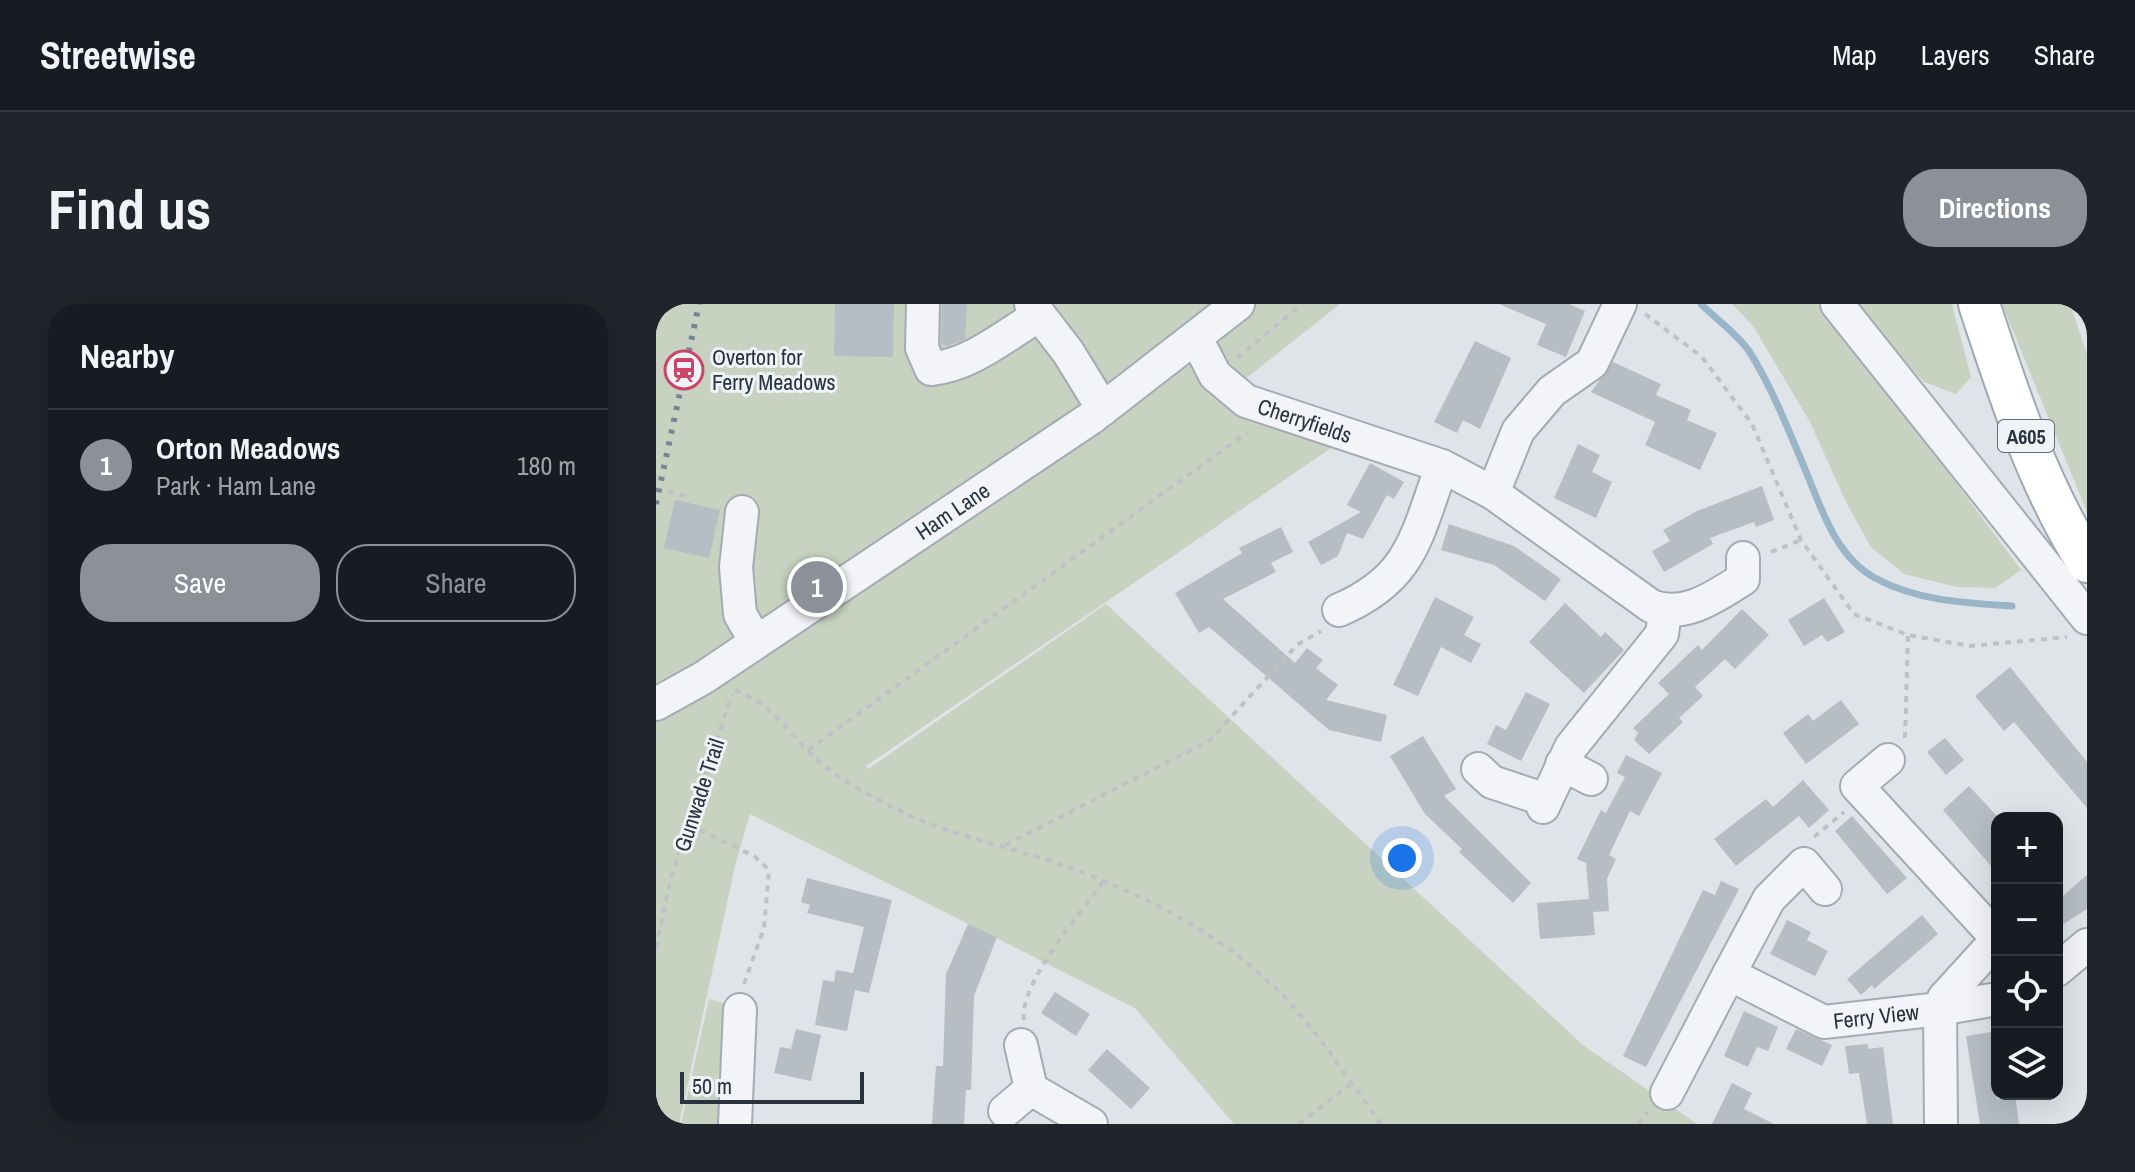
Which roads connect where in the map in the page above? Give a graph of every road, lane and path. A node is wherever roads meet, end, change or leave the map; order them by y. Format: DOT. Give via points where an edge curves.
graph roads {
  1 [pos="923,304"];
  2 [pos="1238,304"];
  3 [pos="1302,304"];
  4 [pos="1837,304"];
  5 [pos="1979,304"];
  6 [pos="1632,308"];
  7 [pos="1034,310"];
  8 [pos="1196,338"];
  9 [pos="1237,358"];
  10 [pos="1103,409"];
  11 [pos="1276,412"];
  12 [pos="1442,466"];
  13 [pos="656,489"];
  14 [pos="1493,493"];
  15 [pos="687,496"];
  16 [pos="742,512"];
  17 [pos="1743,558"];
  18 [pos="2087,562"];
  19 [pos="1339,610"];
  20 [pos="1665,612"];
  21 [pos="2085,628"];
  22 [pos="1908,635"];
  23 [pos="756,642"];
  24 [pos="656,704"];
  25 [pos="808,750"];
  26 [pos="1888,760"];
  27 [pos="1562,764"];
  28 [pos="1478,769"];
  29 [pos="1591,779"];
  30 [pos="1850,792"];
  31 [pos="689,825"];
  32 [pos="1003,846"];
  33 [pos="1804,864"];
  34 [pos="1103,882"];
  35 [pos="1825,889"];
  36 [pos="1991,933"];
  37 [pos="2087,945"];
  38 [pos="1991,946"];
  39 [pos="656,948"];
  40 [pos="2063,965"];
  41 [pos="1729,974"];
  42 [pos="1991,1000"];
  43 [pos="1940,1009"];
  44 [pos="740,1010"];
  45 [pos="1021,1045"];
  46 [pos="1352,1084"];
  47 [pos="1031,1089"];
  48 [pos="1667,1093"];
  49 [pos="1005,1111"];
  50 [pos="735,1124"];
  51 [pos="1091,1124"];
  52 [pos="1299,1124"];
  53 [pos="1381,1124"];
  54 [pos="1941,1124"];
  1 -- 7 [label="street" via="922,348 931,369 972,358"];
  2 -- 8 [label="street, Ham Lane"];
  3 -- 9 [label="path"];
  4 -- 21 [label="street"];
  5 -- 18 [label="main road, A605" via="2013,407 2067,530"];
  6 -- 14 [label="street" via="1592,363 1552,391 1518,431"];
  6 -- 22 [label="path" via="1702,357 1752,424 1801,540 1854,614"];
  7 -- 10 [label="street"];
  8 -- 10 [label="street, Ham Lane"];
  8 -- 11 [label="street, Cherryfields" via="1215,375 1246,401"];
  10 -- 23 [label="street, Ham Lane"];
  11 -- 12 [label="street, Cherryfields"];
  11 -- 25 [label="path"];
  12 -- 14 [label="street, Cherryfields"];
  12 -- 19 [label="street" via="1407,559 1379,607"];
  13 -- 15 [label="path"];
  14 -- 20 [label="street, Cherryfields"];
  16 -- 23 [label="street" via="736,567 740,614"];
  17 -- 20 [label="street" via="1743,579 1710,600"];
  19 -- 32 [label="path" via="1338,621 1297,645 1209,741"];
  20 -- 27 [label="street" via="1662,634"];
  21 -- 22 [label="path" via="1970,646"];
  22 -- 26 [label="path" via="1905,747"];
  23 -- 24 [label="street, Ham Lane"];
  25 -- 31 [label="path, Gunwade Trail" via="766,704 733,689"];
  25 -- 32 [label="path" via="865,792 916,819"];
  26 -- 30 [label="street"];
  27 -- 28 [label="street" via="1545,804 1492,782"];
  27 -- 29 [label="street"];
  30 -- 33 [label="path" via="1848,808 1806,844"];
  30 -- 36 [label="street, Ferry View"];
  31 -- 39 [label="path, Gunwade Trail"];
  31 -- 44 [label="path" via="754,856 769,870 764,928 744,982"];
  32 -- 34 [label="path"];
  33 -- 35 [label="street"];
  33 -- 41 [label="street" via="1769,899"];
  34 -- 45 [label="path" via="1035,978 1022,1009"];
  34 -- 46 [label="path" via="1190,924 1233,953 1285,999"];
  37 -- 40 [label="street"];
  38 -- 43 [label="street, Ferry View"];
  41 -- 43 [label="street, Ferry View" via="1824,1022"];
  41 -- 48 [label="street"];
  42 -- 43 [label="street, Ferry View"];
  43 -- 54 [label="street, Ferry View"];
  44 -- 50 [label="street"];
  45 -- 47 [label="street"];
  46 -- 52 [label="path"];
  46 -- 53 [label="path"];
  47 -- 49 [label="street"];
  47 -- 51 [label="street"];
}
